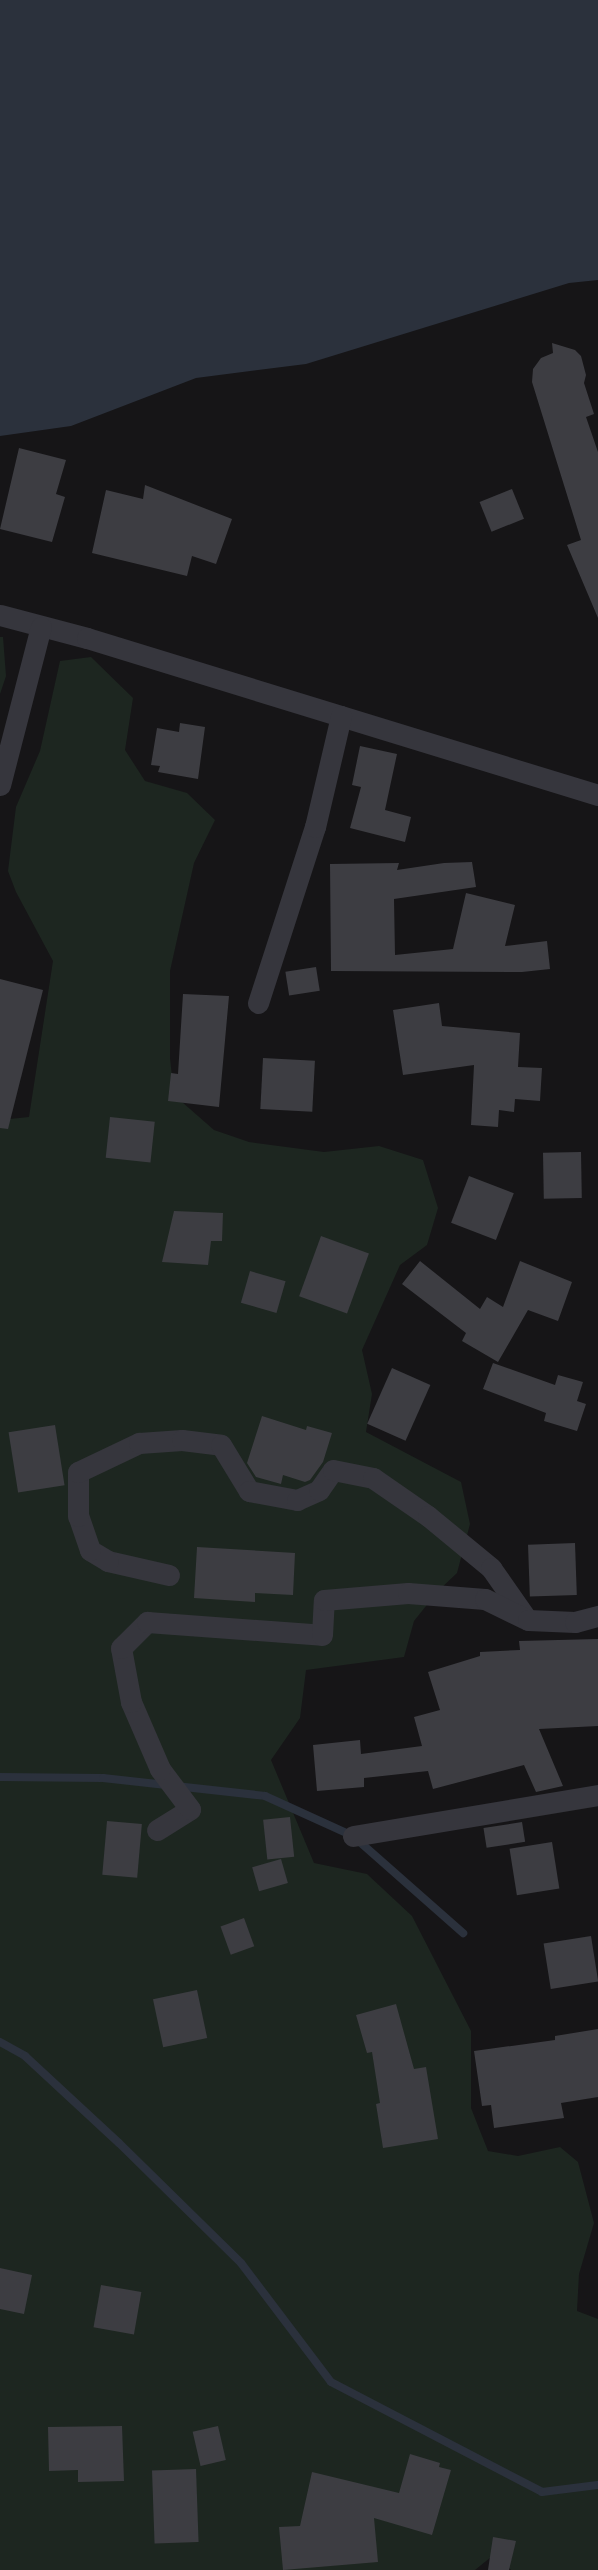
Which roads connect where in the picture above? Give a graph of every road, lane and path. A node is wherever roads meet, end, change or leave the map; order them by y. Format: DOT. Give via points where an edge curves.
graph roads {
  1 [pos="0,615"];
  2 [pos="41,627"];
  3 [pos="341,716"];
  4 [pos="0,785"];
  5 [pos="598,795"];
  6 [pos="258,1003"];
  7 [pos="169,1575"];
  8 [pos="598,1616"];
  9 [pos="528,1620"];
  10 [pos="598,1795"];
  11 [pos="157,1830"];
  12 [pos="353,1836"];
  1 -- 2 [label="street"];
  2 -- 3 [label="street"];
  2 -- 4 [label="street"];
  3 -- 5 [label="street"];
  3 -- 6 [label="street" via="315,827"];
  7 -- 9 [label="street" via="108,1561 90,1550 78,1516 78,1472 139,1443 183,1440 221,1445 249,1491 297,1500 318,1490 333,1470 373,1478 491,1568"];
  8 -- 9 [label="street" via="575,1622"];
  9 -- 11 [label="street" via="485,1599 408,1593 324,1600 322,1635 147,1622 121,1648 131,1702 160,1769 190,1809"];
  10 -- 12 [label="street"];
}
